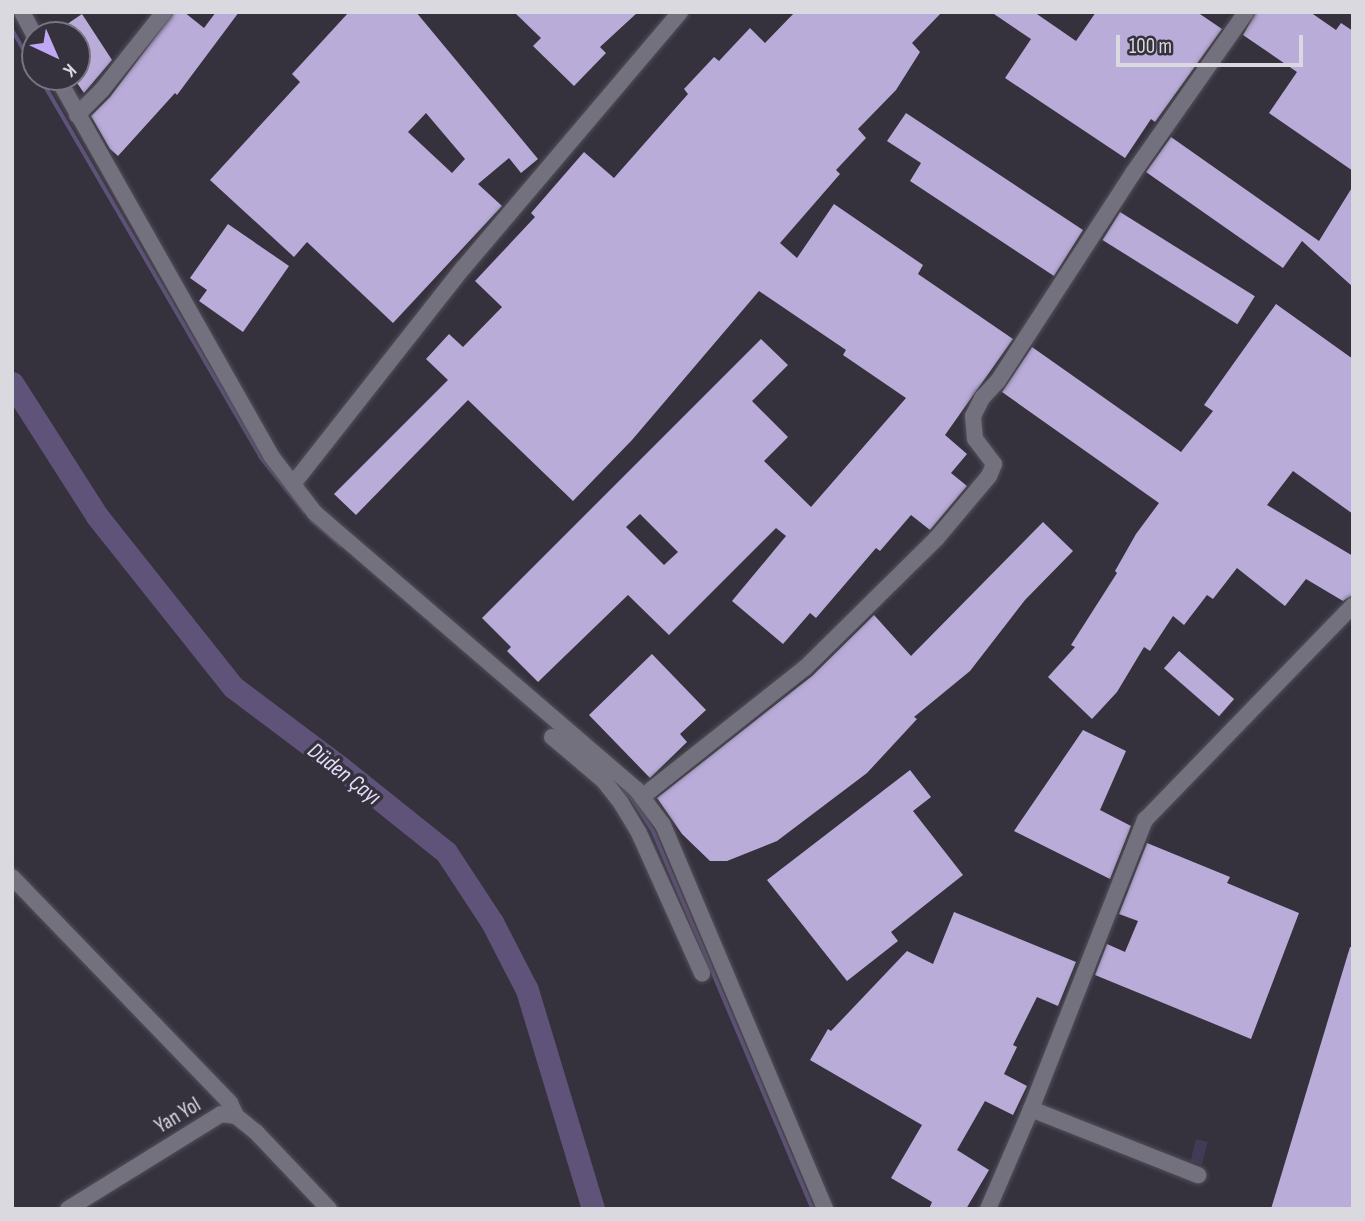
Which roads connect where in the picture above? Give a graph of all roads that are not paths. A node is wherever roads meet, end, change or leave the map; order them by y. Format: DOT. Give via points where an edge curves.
graph roads {
  1 [pos="164,12"];
  2 [pos="680,12"];
  3 [pos="1246,12"];
  4 [pos="64,91"];
  5 [pos="77,115"];
  6 [pos="293,484"];
  7 [pos="1353,605"];
  8 [pos="552,737"];
  9 [pos="642,797"];
  10 [pos="12,877"];
  11 [pos="684,900"];
  12 [pos="702,973"];
  13 [pos="1031,1109"];
  14 [pos="236,1116"];
  15 [pos="1198,1175"];
  16 [pos="68,1209"];
  17 [pos="330,1209"];
  18 [pos="825,1209"];
  19 [pos="988,1209"];
  1 -- 5 [label="street"];
  2 -- 6 [label="street" via="464,267"];
  3 -- 9 [label="street" via="1133,173 998,381 982,398 973,416 975,439 994,464 989,476 936,539 814,660"];
  4 -- 5 [label="street"];
  5 -- 6 [label="street" via="272,457"];
  6 -- 9 [label="street" via="315,513"];
  7 -- 13 [label="street" via="1145,820"];
  8 -- 11 [label="street" via="604,781"];
  9 -- 11 [label="street" via="663,825"];
  10 -- 14 [label="street" via="230,1103"];
  11 -- 12 [label="street"];
  11 -- 18 [label="street"];
  13 -- 15 [label="street"];
  13 -- 19 [label="street"];
  14 -- 16 [label="street, Yan Yol" via="221,1114 206,1121"];
  14 -- 17 [label="street, Yan Yol"];
}
